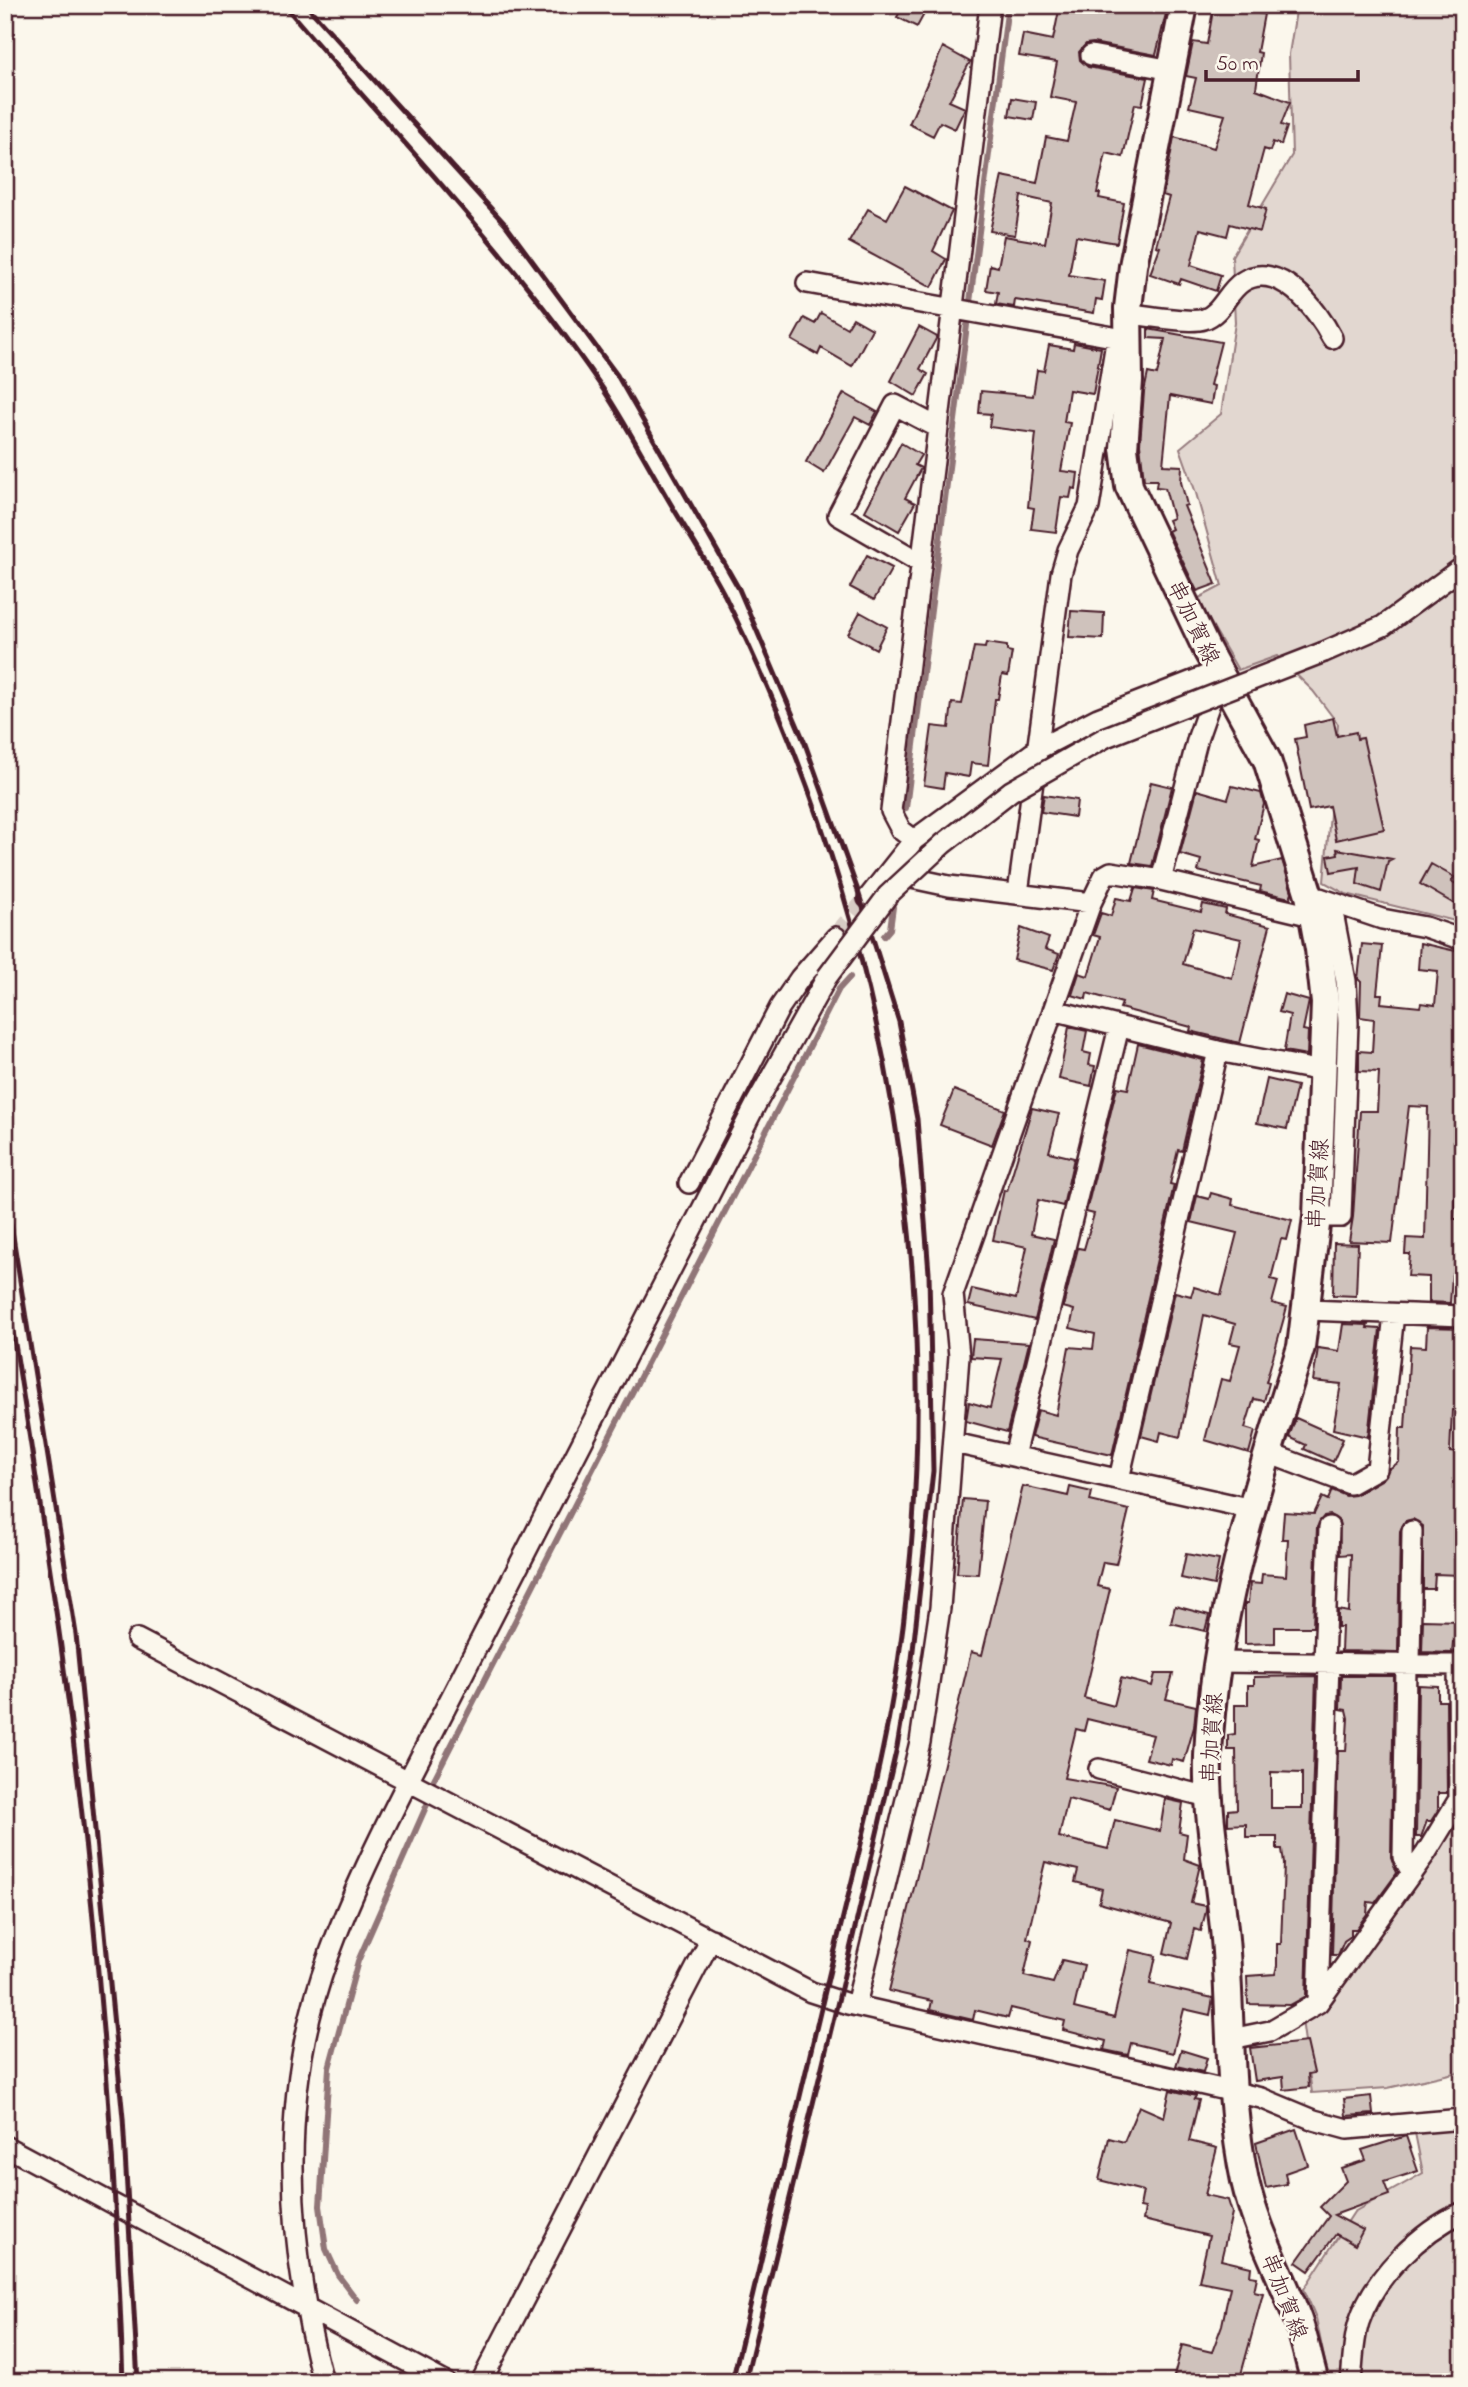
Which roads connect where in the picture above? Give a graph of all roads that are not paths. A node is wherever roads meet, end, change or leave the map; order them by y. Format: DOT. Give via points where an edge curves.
graph roads {
  1 [pos="990,5"];
  2 [pos="1184,5"];
  3 [pos="1091,55"];
  4 [pos="1172,70"];
  5 [pos="807,283"];
  6 [pos="951,310"];
  7 [pos="1127,331"];
  8 [pos="1332,338"];
  9 [pos="937,427"];
  10 [pos="921,563"];
  11 [pos="1463,567"];
  12 [pos="1219,673"];
  13 [pos="1038,748"];
  14 [pos="914,840"];
  15 [pos="888,873"];
  16 [pos="1161,880"];
  17 [pos="1018,893"];
  18 [pos="868,898"];
  19 [pos="1091,903"];
  20 [pos="1317,904"];
  21 [pos="836,937"];
  22 [pos="1463,940"];
  23 [pos="1054,1010"];
  24 [pos="1119,1027"];
  25 [pos="1219,1051"];
  26 [pos="1322,1072"];
  27 [pos="689,1183"];
  28 [pos="1317,1217"];
  29 [pos="1308,1310"];
  30 [pos="1394,1314"];
  31 [pos="1463,1316"];
  32 [pos="954,1443"];
  33 [pos="1268,1452"];
  34 [pos="1014,1456"];
  35 [pos="1119,1479"];
  36 [pos="1252,1509"];
  37 [pos="1329,1527"];
  38 [pos="1412,1531"];
  39 [pos="137,1639"];
  40 [pos="1216,1662"];
  41 [pos="1326,1662"];
  42 [pos="1460,1662"];
  43 [pos="1408,1665"];
  44 [pos="1099,1769"];
  45 [pos="408,1781"];
  46 [pos="1208,1797"];
  47 [pos="1412,1872"];
  48 [pos="711,1939"];
  49 [pos="1318,2003"];
  50 [pos="856,2005"];
  51 [pos="1231,2039"];
  52 [pos="1234,2093"];
  53 [pos="1463,2119"];
  54 [pos="5,2146"];
  55 [pos="1463,2212"];
  56 [pos="306,2305"];
  57 [pos="323,2382"];
  58 [pos="445,2382"];
  59 [pos="481,2382"];
  60 [pos="1315,2382"];
  61 [pos="1351,2382"];
  1 -- 6 [label="street"];
  2 -- 4 [label="main road, 串加賀線"];
  3 -- 4 [label="street"];
  4 -- 7 [label="main road, 串加賀線" via="1133,266"];
  5 -- 6 [label="street"];
  6 -- 7 [label="street"];
  6 -- 9 [label="street"];
  7 -- 8 [label="street" via="1202,320 1253,276 1283,282 1313,307"];
  7 -- 12 [label="main road, 串加賀線" via="1124,448 1129,486"];
  7 -- 13 [label="street" via="1115,348 1089,507 1061,574"];
  9 -- 10 [label="street"];
  9 -- 10 [label="street" via="895,405 838,515"];
  10 -- 14 [label="street" via="891,811 901,830"];
  11 -- 45 [label="street, bridge" via="1383,625 1117,732 1011,791 888,895 827,977 756,1104"];
  12 -- 13 [label="street" via="1098,718"];
  12 -- 16 [label="street"];
  12 -- 20 [label="main road, 串加賀線" via="1266,760"];
  13 -- 14 [label="street"];
  13 -- 17 [label="street"];
  14 -- 15 [label="street"];
  15 -- 17 [label="street" via="948,886"];
  15 -- 18 [label="street"];
  16 -- 19 [label="street" via="1111,872 1104,876"];
  16 -- 20 [label="street"];
  17 -- 19 [label="street"];
  19 -- 23 [label="street"];
  20 -- 22 [label="street" via="1425,927"];
  20 -- 26 [label="main road, 串加賀線" via="1325,1003"];
  20 -- 28 [label="street" via="1346,981 1348,1023 1341,1217"];
  21 -- 27 [label="street" via="780,1007"];
  23 -- 24 [label="street"];
  23 -- 32 [label="street" via="953,1294 959,1356"];
  24 -- 25 [label="street"];
  24 -- 34 [label="street"];
  25 -- 26 [label="street"];
  25 -- 35 [label="street"];
  26 -- 28 [label="main road, 串加賀線"];
  28 -- 29 [label="main road, 串加賀線"];
  29 -- 30 [label="street"];
  29 -- 33 [label="main road, 串加賀線"];
  30 -- 31 [label="street"];
  30 -- 33 [label="street" via="1377,1469 1350,1484"];
  32 -- 34 [label="street"];
  32 -- 50 [label="street" via="940,1608 920,1742"];
  33 -- 36 [label="main road, 串加賀線"];
  34 -- 35 [label="street"];
  35 -- 36 [label="street"];
  36 -- 40 [label="main road, 串加賀線"];
  37 -- 41 [label="street"];
  38 -- 43 [label="street"];
  39 -- 45 [label="street"];
  40 -- 41 [label="street"];
  40 -- 46 [label="main road, 串加賀線"];
  41 -- 43 [label="street"];
  41 -- 49 [label="street"];
  42 -- 43 [label="street"];
  42 -- 47 [label="street" via="1460,1799"];
  43 -- 47 [label="street" via="1403,1857"];
  44 -- 46 [label="street"];
  45 -- 48 [label="street"];
  45 -- 56 [label="street" via="368,1859 328,1957 296,2082 292,2190"];
  46 -- 51 [label="main road, 串加賀線" via="1224,1917"];
  47 -- 49 [label="street"];
  48 -- 50 [label="street" via="811,1992"];
  48 -- 59 [label="street"];
  49 -- 51 [label="street" via="1270,2031"];
  50 -- 52 [label="street"];
  51 -- 52 [label="main road, 串加賀線"];
  52 -- 53 [label="street" via="1278,2102 1314,2120 1347,2129"];
  52 -- 60 [label="main road, 串加賀線" via="1246,2182 1263,2239 1298,2320"];
  54 -- 56 [label="street"];
  55 -- 61 [label="street" via="1428,2233 1390,2270 1360,2320"];
  56 -- 57 [label="street"];
  56 -- 58 [label="street"];
}
